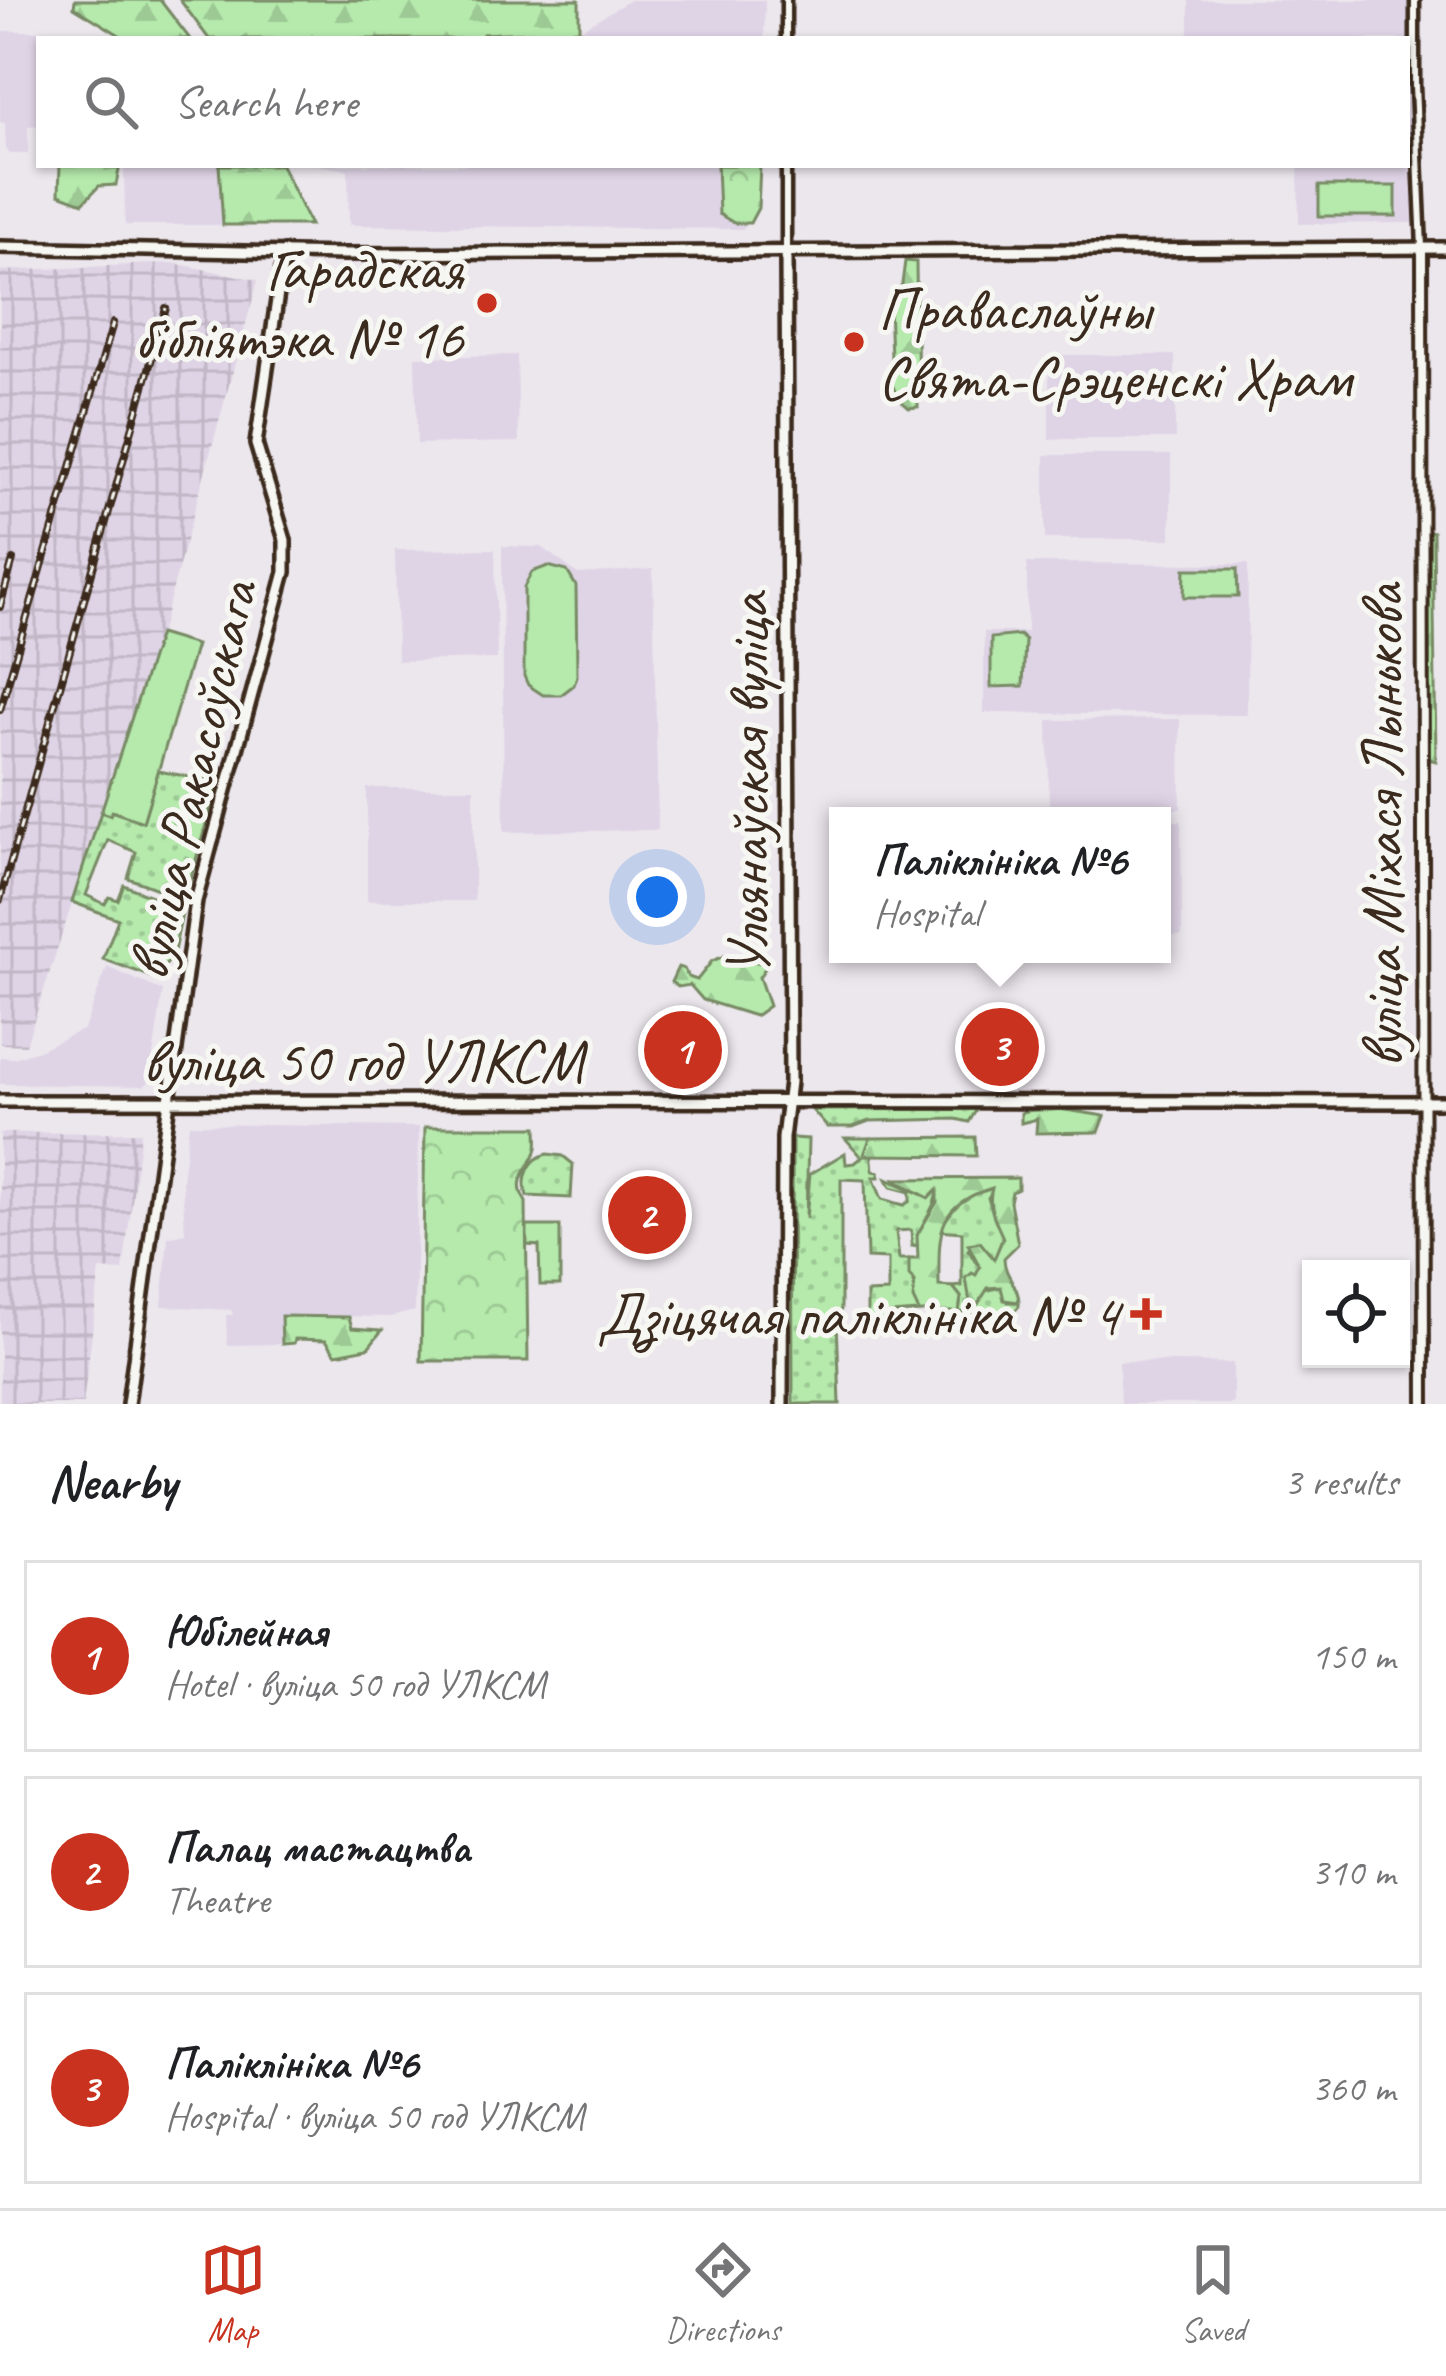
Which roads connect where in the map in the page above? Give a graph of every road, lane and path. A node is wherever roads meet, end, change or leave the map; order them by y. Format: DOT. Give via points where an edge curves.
graph roads {
  1 [pos="786,0"];
  2 [pos="1415,0"];
  3 [pos="786,36"];
  4 [pos="786,168"];
  5 [pos="0,247"];
  6 [pos="1422,248"];
  7 [pos="1446,248"];
  8 [pos="284,252"];
  9 [pos="786,252"];
  10 [pos="0,1100"];
  11 [pos="167,1101"];
  12 [pos="1424,1102"];
  13 [pos="1446,1102"];
  14 [pos="786,1103"];
  15 [pos="128,1404"];
  16 [pos="782,1404"];
  17 [pos="1424,1404"];
  1 -- 3 [label="street"];
  2 -- 6 [label="street"];
  4 -- 9 [label="street, Ульянаўская вуліца"];
  5 -- 8 [label="main road"];
  6 -- 7 [label="main road"];
  6 -- 9 [label="main road"];
  6 -- 12 [label="street, вуліца Міхася Лынькова"];
  8 -- 9 [label="main road"];
  8 -- 11 [label="main road, вуліца Ракасоўскага" via="256,444 288,550 285,572 196,901"];
  9 -- 14 [label="main road, Ульянаўская вуліца"];
  10 -- 11 [label="main road, вуліца 50 год УЛКСМ"];
  11 -- 14 [label="main road, вуліца 50 год УЛКСМ"];
  11 -- 15 [label="main road, вуліца Ракасоўскага"];
  12 -- 13 [label="main road, вуліца 50 год УЛКСМ"];
  12 -- 14 [label="main road, вуліца 50 год УЛКСМ"];
  12 -- 17 [label="street, вуліца Міхася Лынькова"];
  14 -- 16 [label="main road, Ульянаўская вуліца"];
}
